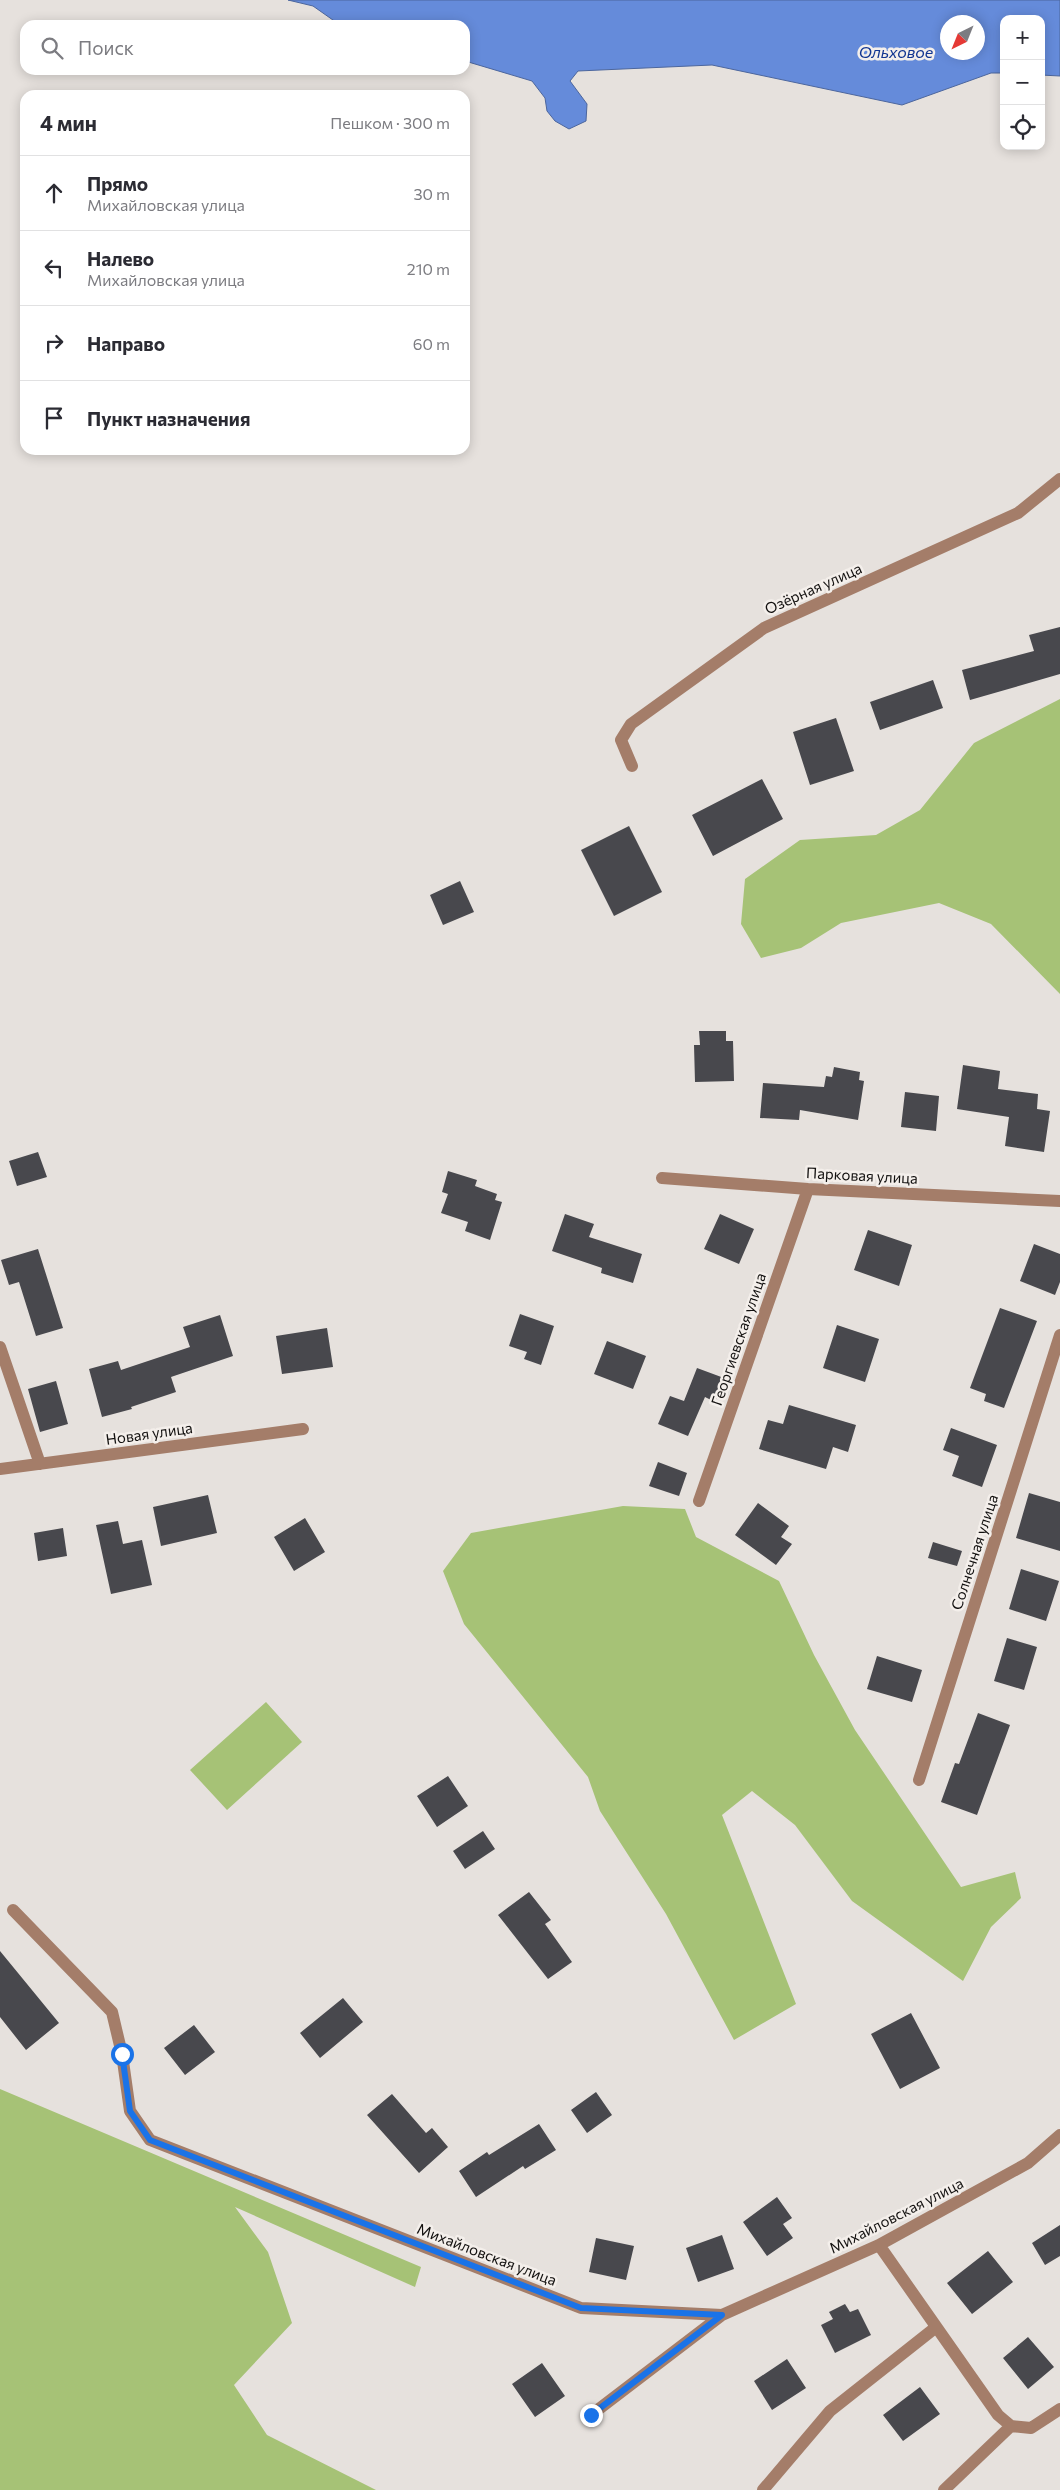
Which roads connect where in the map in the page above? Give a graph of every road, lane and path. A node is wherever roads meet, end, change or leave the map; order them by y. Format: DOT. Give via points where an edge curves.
graph roads {
  1 [pos="1060,479"];
  2 [pos="632,766"];
  3 [pos="662,1178"];
  4 [pos="808,1189"];
  5 [pos="1060,1201"];
  6 [pos="1060,1334"];
  7 [pos="0,1347"];
  8 [pos="303,1429"];
  9 [pos="40,1464"];
  10 [pos="0,1469"];
  11 [pos="699,1501"];
  12 [pos="919,1780"];
  13 [pos="13,1910"];
  14 [pos="1060,2135"];
  15 [pos="879,2245"];
  16 [pos="722,2315"];
  17 [pos="935,2328"];
  18 [pos="1060,2409"];
  19 [pos="591,2415"];
  20 [pos="1011,2426"];
  21 [pos="763,2490"];
  22 [pos="944,2490"];
  1 -- 2 [label="street, Озёрная улица" via="1018,513 764,628 631,724 621,740"];
  3 -- 4 [label="street, Парковая улица"];
  4 -- 5 [label="street, Парковая улица"];
  4 -- 11 [label="street, Георгиевская улица"];
  6 -- 12 [label="street, Солнечная улица"];
  7 -- 9 [label="street"];
  8 -- 9 [label="street, Новая улица"];
  9 -- 10 [label="street, Новая улица"];
  13 -- 16 [label="street, Михайловская улица" via="112,2012 130,2111 150,2140 581,2308"];
  14 -- 15 [label="street, Михайловская улица" via="1028,2163"];
  15 -- 16 [label="street, Михайловская улица"];
  15 -- 17 [label="street"];
  16 -- 19 [label="street"];
  17 -- 20 [label="street" via="998,2415"];
  17 -- 21 [label="street" via="830,2411"];
  18 -- 20 [label="street" via="1031,2428"];
  20 -- 22 [label="street"];
}
